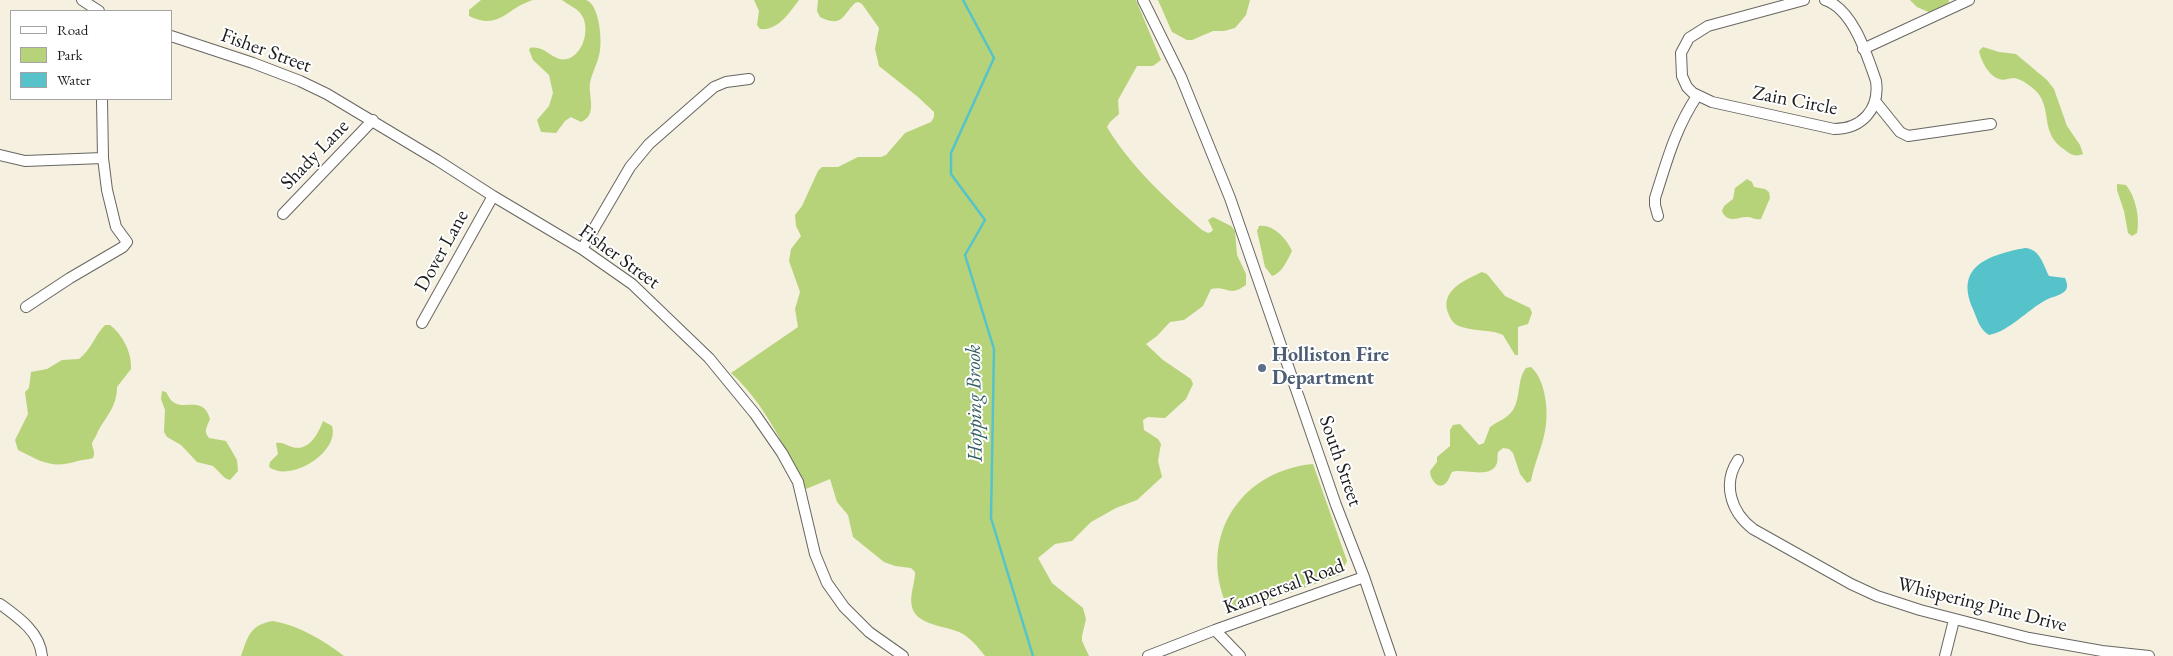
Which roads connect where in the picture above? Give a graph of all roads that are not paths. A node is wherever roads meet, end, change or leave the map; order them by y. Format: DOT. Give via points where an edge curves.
graph roads {
  1 [pos="82,0"];
  2 [pos="1143,0"];
  3 [pos="1804,0"];
  4 [pos="1825,0"];
  5 [pos="1969,0"];
  6 [pos="97,10"];
  7 [pos="172,36"];
  8 [pos="1863,49"];
  9 [pos="749,79"];
  10 [pos="1697,96"];
  11 [pos="102,100"];
  12 [pos="1875,101"];
  13 [pos="373,120"];
  14 [pos="1991,124"];
  15 [pos="0,155"];
  16 [pos="103,158"];
  17 [pos="493,196"];
  18 [pos="283,214"];
  19 [pos="1658,216"];
  20 [pos="582,249"];
  21 [pos="26,307"];
  22 [pos="422,323"];
  23 [pos="1738,460"];
  24 [pos="1364,577"];
  25 [pos="0,604"];
  26 [pos="1954,620"];
  27 [pos="1215,630"];
  28 [pos="42,656"];
  29 [pos="903,656"];
  30 [pos="1148,656"];
  31 [pos="1240,656"];
  32 [pos="1391,656"];
  33 [pos="1945,656"];
  34 [pos="2148,656"];
  1 -- 6 [label="street"];
  2 -- 24 [label="street, South Street" via="1195,109 1230,198"];
  3 -- 10 [label="street" via="1708,26 1689,38 1681,53 1680,67 1685,84"];
  4 -- 8 [label="street" via="1844,12"];
  5 -- 8 [label="street"];
  7 -- 13 [label="street, Fisher Street" via="300,81"];
  8 -- 12 [label="street" via="1876,81"];
  9 -- 20 [label="street" via="714,87 648,144 630,167"];
  10 -- 12 [label="street, Zain Circle" via="1834,129 1858,124 1870,113"];
  10 -- 19 [label="street" via="1682,120 1655,198"];
  11 -- 16 [label="street"];
  12 -- 14 [label="street" via="1900,132 1908,136"];
  13 -- 17 [label="street, Fisher Street"];
  13 -- 18 [label="street, Shady Lane"];
  15 -- 16 [label="street" via="25,161"];
  16 -- 21 [label="street" via="110,208 116,227 127,242 123,248"];
  17 -- 20 [label="street, Fisher Street"];
  17 -- 22 [label="street, Dover Lane"];
  20 -- 29 [label="street, Fisher Street" via="632,284 654,304 709,358 747,402 796,477 815,554 832,591 869,632"];
  23 -- 26 [label="street, Whispering Pine Drive" via="1729,479 1731,496 1739,517 1753,529 1862,590"];
  24 -- 27 [label="street, Kampersal Road"];
  24 -- 32 [label="street, South Street"];
  25 -- 28 [label="street" via="32,632"];
  26 -- 33 [label="street"];
  26 -- 34 [label="street, Whispering Pine Drive" via="2052,643"];
  27 -- 30 [label="street"];
  27 -- 31 [label="street"];
}
